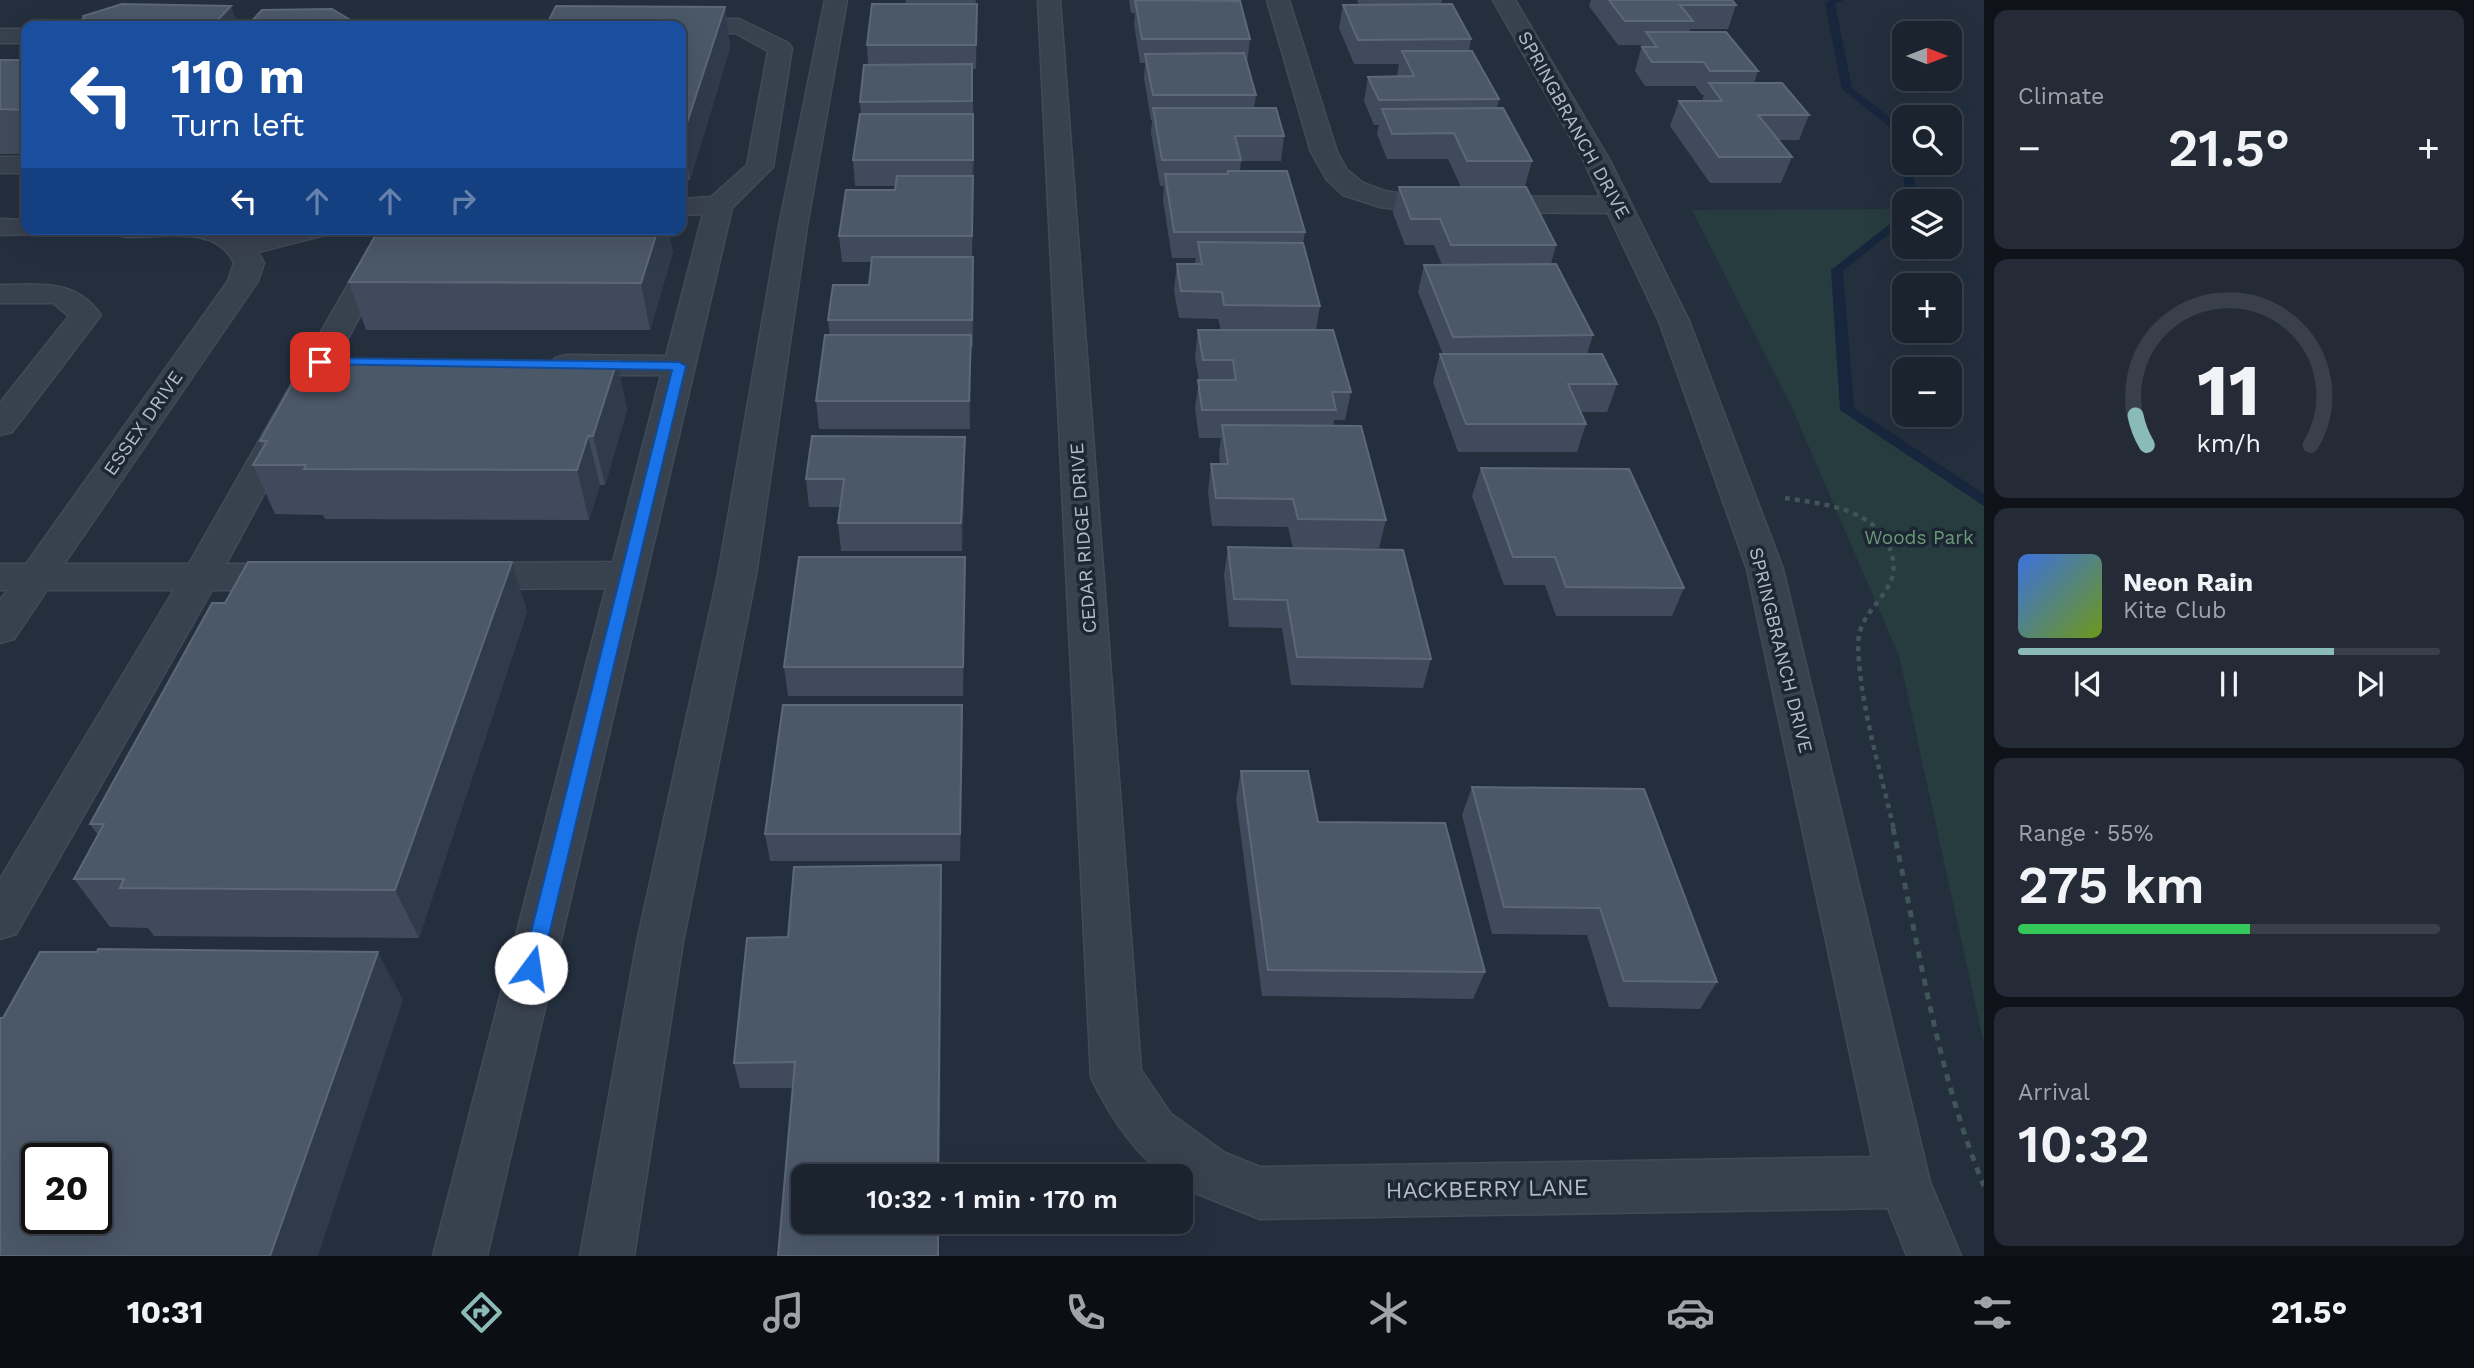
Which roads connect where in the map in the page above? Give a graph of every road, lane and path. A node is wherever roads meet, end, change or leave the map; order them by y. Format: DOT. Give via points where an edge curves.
graph roads {
  1 [pos="836,0"];
  2 [pos="1049,0"];
  3 [pos="1278,0"];
  4 [pos="1504,0"];
  5 [pos="686,26"];
  6 [pos="0,36"];
  7 [pos="21,36"];
  8 [pos="1620,205"];
  9 [pos="700,206"];
  10 [pos="228,235"];
  11 [pos="291,235"];
  12 [pos="405,235"];
  13 [pos="242,247"];
  14 [pos="0,294"];
  15 [pos="541,364"];
  16 [pos="679,366"];
  17 [pos="0,425"];
  18 [pos="1736,490"];
  19 [pos="628,575"];
  20 [pos="435,576"];
  21 [pos="0,577"];
  22 [pos="37,577"];
  23 [pos="325,577"];
  24 [pos="201,578"];
  25 [pos="0,629"];
  26 [pos="0,920"];
  27 [pos="1116,1077"];
  28 [pos="1904,1182"];
  29 [pos="1984,1186"];
  30 [pos="460,1256"];
  31 [pos="607,1256"];
  32 [pos="1934,1256"];
  1 -- 31 [label="street" via="793,226 737,575 660,942"];
  2 -- 27 [label="street, CEDAR RIDGE DRIVE"];
  3 -- 8 [label="street" via="1324,152 1336,174 1353,189 1416,204"];
  4 -- 8 [label="street, SPRINGBRANCH DRIVE"];
  5 -- 9 [label="street" via="739,26 780,48 760,167"];
  6 -- 7 [label="street"];
  8 -- 18 [label="street, SPRINGBRANCH DRIVE" via="1674,321"];
  9 -- 16 [label="street"];
  10 -- 13 [label="street"];
  11 -- 13 [label="street"];
  12 -- 24 [label="street" via="369,273 334,362"];
  13 -- 22 [label="street, ESSEX DRIVE" via="249,263 243,281"];
  14 -- 17 [label="street" via="60,294 86,315"];
  15 -- 16 [label="street"];
  16 -- 19 [label="street"];
  18 -- 28 [label="street, SPRINGBRANCH DRIVE" via="1765,569"];
  18 -- 29 [label="path" via="1834,506 1865,518 1882,531 1894,554 1891,580 1858,633 1862,683 1938,1035"];
  19 -- 20 [label="street"];
  19 -- 30 [label="street"];
  21 -- 22 [label="street"];
  22 -- 24 [label="street"];
  22 -- 25 [label="street, ESSEX DRIVE"];
  23 -- 24 [label="street"];
  24 -- 26 [label="street"];
  27 -- 28 [label="street, HACKBERRY LANE" via="1153,1131 1207,1172 1260,1193"];
  28 -- 32 [label="street, SPRINGBRANCH DRIVE"];
}
